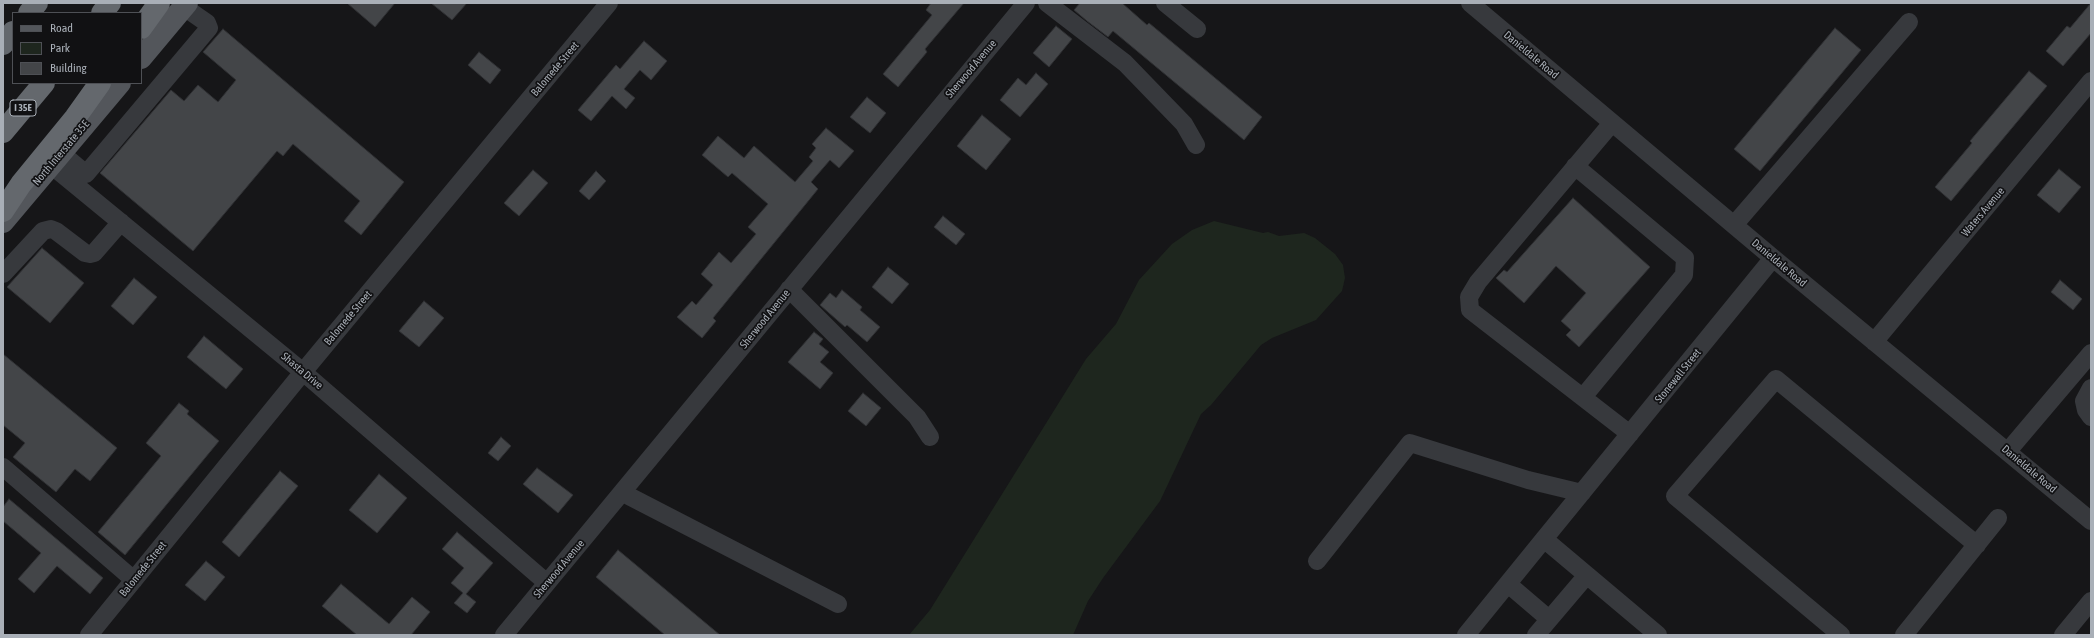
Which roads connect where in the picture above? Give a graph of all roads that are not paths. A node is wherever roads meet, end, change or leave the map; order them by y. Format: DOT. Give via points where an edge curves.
graph roads {
  1 [pos="37,3"];
  2 [pos="110,3"];
  3 [pos="160,3"];
  4 [pos="609,3"];
  5 [pos="1047,3"];
  6 [pos="1165,3"];
  7 [pos="1470,3"];
  8 [pos="1024,4"];
  9 [pos="185,5"];
  10 [pos="30,12"];
  11 [pos="103,12"];
  12 [pos="1909,22"];
  13 [pos="142,27"];
  14 [pos="1197,29"];
  15 [pos="12,33"];
  16 [pos="3,44"];
  17 [pos="142,57"];
  18 [pos="2091,81"];
  19 [pos="43,84"];
  20 [pos="99,84"];
  21 [pos="119,84"];
  22 [pos="1612,123"];
  23 [pos="3,132"];
  24 [pos="1196,145"];
  25 [pos="56,159"];
  26 [pos="1576,166"];
  27 [pos="3,211"];
  28 [pos="3,222"];
  29 [pos="121,222"];
  30 [pos="1734,225"];
  31 [pos="1774,258"];
  32 [pos="3,274"];
  33 [pos="789,289"];
  34 [pos="1874,342"];
  35 [pos="2091,353"];
  36 [pos="303,372"];
  37 [pos="2091,388"];
  38 [pos="1583,397"];
  39 [pos="2091,417"];
  40 [pos="1630,434"];
  41 [pos="930,437"];
  42 [pos="2008,452"];
  43 [pos="3,467"];
  44 [pos="623,493"];
  45 [pos="1582,493"];
  46 [pos="1998,518"];
  47 [pos="2091,521"];
  48 [pos="1544,539"];
  49 [pos="1977,545"];
  50 [pos="1317,561"];
  51 [pos="1587,575"];
  52 [pos="134,580"];
  53 [pos="547,584"];
  54 [pos="1508,584"];
  55 [pos="2091,601"];
  56 [pos="838,604"];
  57 [pos="1549,619"];
  58 [pos="89,635"];
  59 [pos="504,635"];
  60 [pos="1466,635"];
  61 [pos="1536,635"];
  62 [pos="1658,635"];
  63 [pos="1841,635"];
  64 [pos="1904,635"];
  65 [pos="2062,635"];
  1 -- 10 [label="highway"];
  2 -- 11 [label="highway"];
  3 -- 13 [label="highway"];
  4 -- 36 [label="street, Balomede Street"];
  5 -- 24 [label="street" via="1125,63 1184,124"];
  6 -- 14 [label="street"];
  7 -- 22 [label="street, Danieldale Road"];
  8 -- 33 [label="street, Sherwood Avenue"];
  9 -- 17 [label="main road"];
  9 -- 25 [label="street" via="206,23 209,28 204,34 86,174"];
  12 -- 30 [label="street"];
  15 -- 16 [label="highway"];
  18 -- 34 [label="street, Waters Avenue"];
  19 -- 23 [label="highway, I 35E"];
  20 -- 27 [label="highway"];
  21 -- 25 [label="main road, North Interstate 35E"];
  22 -- 26 [label="street"];
  22 -- 30 [label="street, Danieldale Road"];
  25 -- 28 [label="main road, North Interstate 35E"];
  25 -- 29 [label="street, Shasta Drive"];
  26 -- 38 [label="street" via="1685,258 1684,275"];
  26 -- 38 [label="street" via="1469,296 1470,310"];
  29 -- 32 [label="street" via="94,253 90,254 85,253 56,230 43,231"];
  29 -- 36 [label="street, Shasta Drive"];
  30 -- 31 [label="street, Danieldale Road"];
  31 -- 34 [label="street, Danieldale Road"];
  31 -- 40 [label="street, Stonewall Street"];
  33 -- 41 [label="street" via="917,417"];
  33 -- 44 [label="street, Sherwood Avenue"];
  34 -- 42 [label="street, Danieldale Road"];
  35 -- 42 [label="street"];
  36 -- 52 [label="street, Balomede Street"];
  36 -- 53 [label="street, Shasta Drive"];
  37 -- 39 [label="street" via="2084,401"];
  38 -- 40 [label="street"];
  40 -- 45 [label="street, Stonewall Street"];
  42 -- 47 [label="street, Danieldale Road"];
  43 -- 52 [label="street"];
  44 -- 53 [label="street, Sherwood Avenue"];
  44 -- 56 [label="street"];
  45 -- 48 [label="street, Stonewall Street"];
  45 -- 50 [label="street" via="1528,480 1410,443"];
  46 -- 49 [label="street"];
  48 -- 51 [label="street"];
  48 -- 54 [label="street, Stonewall Street"];
  49 -- 63 [label="street" via="1776,379 1675,496"];
  49 -- 64 [label="street"];
  51 -- 57 [label="street"];
  51 -- 62 [label="street"];
  52 -- 58 [label="street, Balomede Street"];
  53 -- 59 [label="street, Sherwood Avenue"];
  54 -- 57 [label="street"];
  54 -- 60 [label="street, Stonewall Street"];
  55 -- 65 [label="street"];
  57 -- 61 [label="street"];
}
